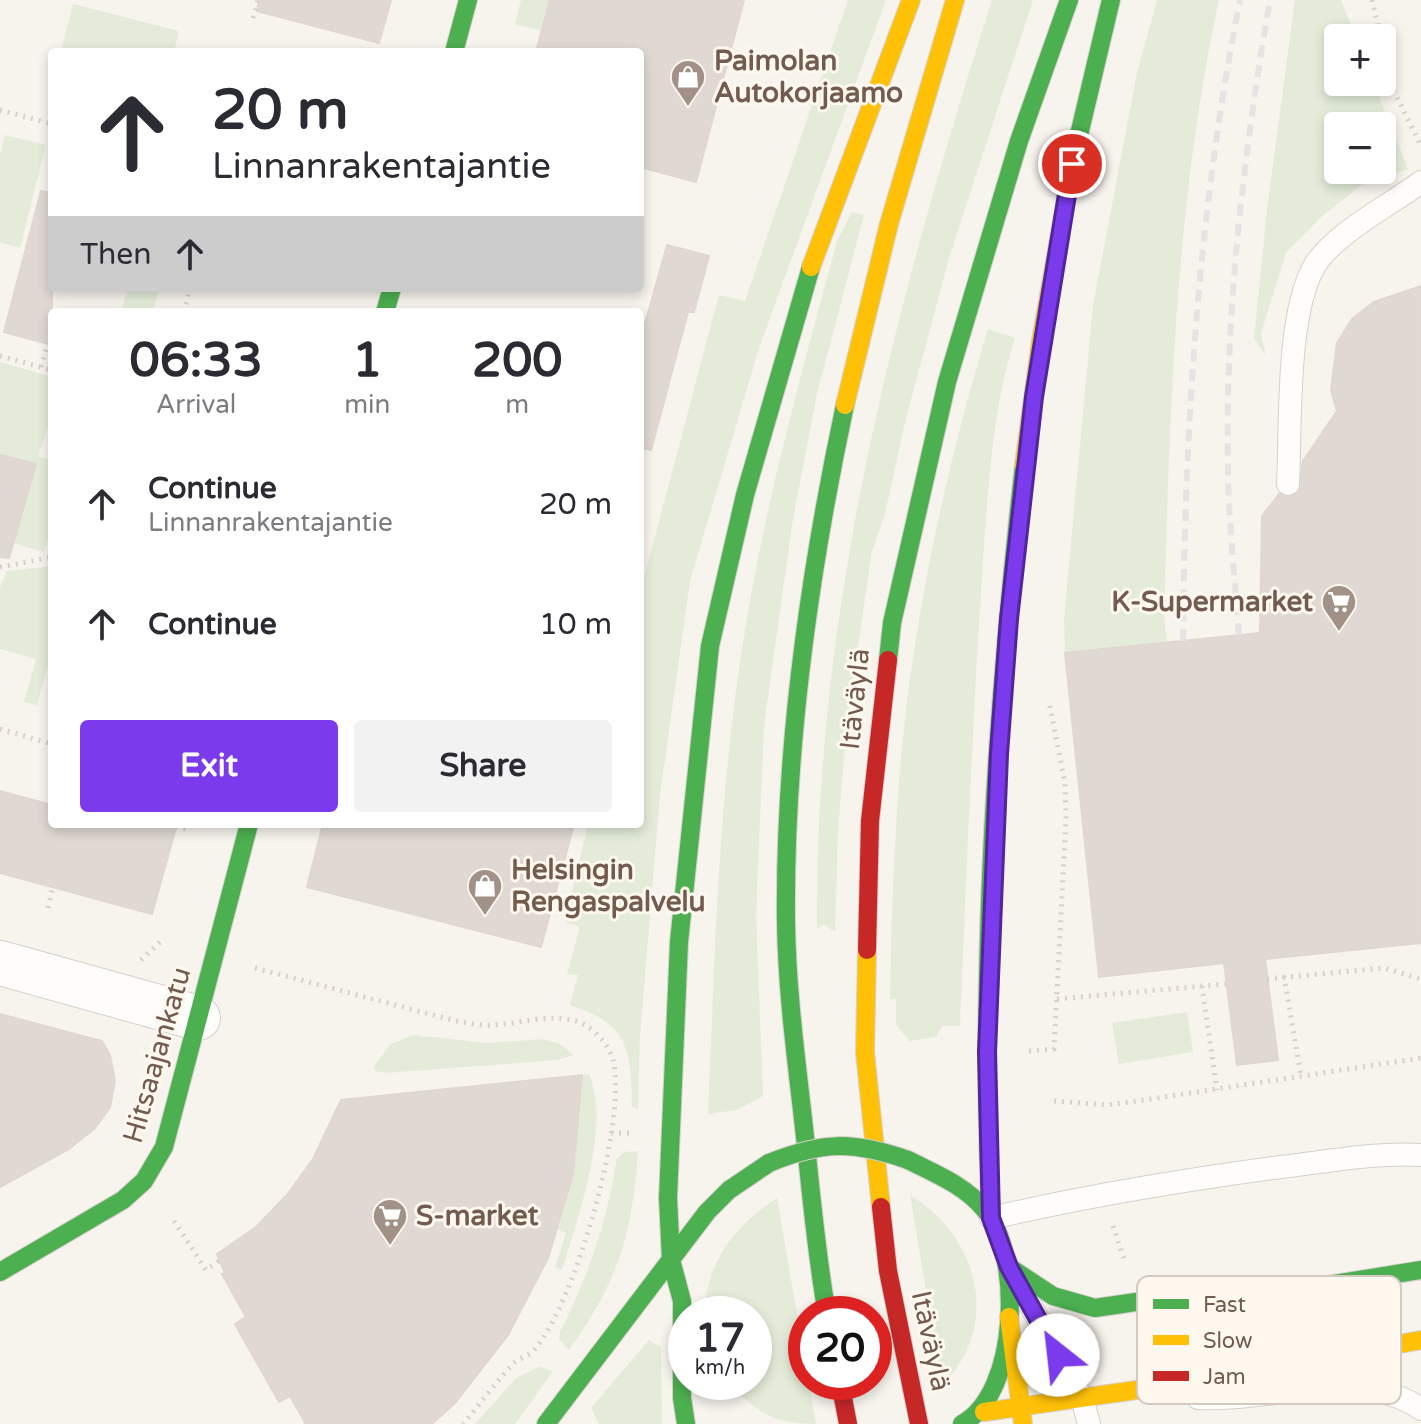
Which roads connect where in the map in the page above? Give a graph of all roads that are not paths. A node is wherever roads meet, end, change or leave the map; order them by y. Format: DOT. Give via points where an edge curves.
graph roads {
  1 [pos="468,0"];
  2 [pos="911,0"];
  3 [pos="955,0"];
  4 [pos="1069,0"];
  5 [pos="1111,0"];
  6 [pos="455,48"];
  7 [pos="1421,182"];
  8 [pos="1288,484"];
  9 [pos="248,828"];
  10 [pos="0,963"];
  11 [pos="198,1018"];
  12 [pos="1421,1155"];
  13 [pos="991,1218"];
  14 [pos="671,1260"];
  15 [pos="1009,1267"];
  16 [pos="1421,1270"];
  17 [pos="0,1272"];
  18 [pos="1384,1276"];
  19 [pos="823,1296"];
  20 [pos="1137,1302"];
  21 [pos="1009,1317"];
  22 [pos="1421,1340"];
  23 [pos="1401,1344"];
  24 [pos="1137,1390"];
  25 [pos="1401,1396"];
  26 [pos="1082,1398"];
  27 [pos="843,1400"];
  28 [pos="1421,1409"];
  29 [pos="981,1412"];
  30 [pos="1021,1417"];
  31 [pos="546,1424"];
  32 [pos="686,1424"];
  33 [pos="848,1424"];
  34 [pos="919,1424"];
  35 [pos="962,1424"];
  36 [pos="1089,1424"];
  1 -- 6 [label="main road"];
  2 -- 14 [label="main road" via="816,249 745,495 710,646 679,942 668,1198"];
  3 -- 19 [label="main road, Itäväylä" via="866,316 828,492 803,662 790,798 786,923"];
  4 -- 34 [label="main road, Itäväylä" via="1019,141 947,382 892,623 873,790 865,1052 888,1271"];
  5 -- 13 [label="main road" via="1072,164 1039,366 1009,619 987,1052"];
  7 -- 8 [label="lane" via="1333,245 1315,266 1298,312"];
  9 -- 11 [label="main road, Hitsaajankatu"];
  10 -- 11 [label="street"];
  11 -- 17 [label="main road, Hitsaajankatu" via="164,1147 144,1181 100,1215"];
  12 -- 13 [label="lane" via="1392,1153 1100,1193"];
  13 -- 14 [label="main road, bridge" via="959,1188 908,1160 871,1147 808,1146 769,1163 729,1190"];
  13 -- 15 [label="main road"];
  14 -- 31 [label="main road"];
  14 -- 32 [label="main road" via="682,1301"];
  15 -- 20 [label="main road" via="1053,1296 1095,1308"];
  15 -- 21 [label="main road"];
  15 -- 26 [label="lane"];
  16 -- 18 [label="main road"];
  21 -- 29 [label="main road" via="1002,1360"];
  21 -- 30 [label="main road"];
  22 -- 23 [label="main road"];
  24 -- 26 [label="main road"];
  25 -- 28 [label="lane"];
  26 -- 30 [label="main road"];
  26 -- 36 [label="lane"];
  27 -- 33 [label="main road"];
  29 -- 30 [label="main road"];
  29 -- 35 [label="main road"];
}
